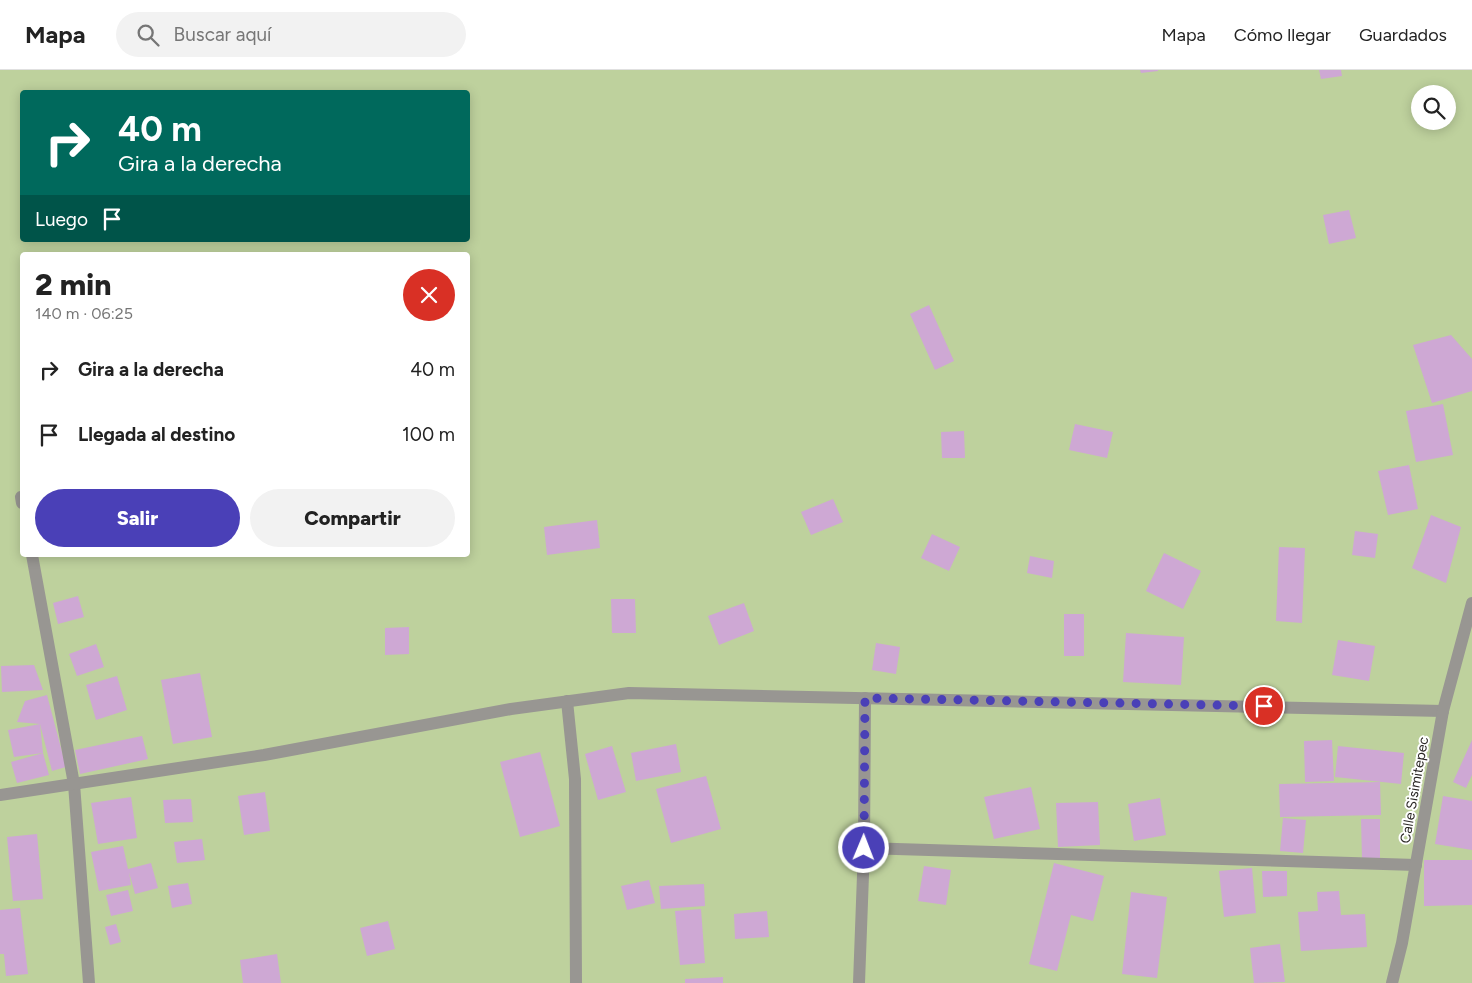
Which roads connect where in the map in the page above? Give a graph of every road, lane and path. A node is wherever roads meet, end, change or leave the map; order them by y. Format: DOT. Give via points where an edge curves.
graph roads {
  1 [pos="32,557"];
  2 [pos="1472,603"];
  3 [pos="865,698"];
  4 [pos="567,701"];
  5 [pos="1443,710"];
  6 [pos="74,784"];
  7 [pos="0,795"];
  8 [pos="864,848"];
  9 [pos="1416,865"];
  10 [pos="89,983"];
  11 [pos="576,983"];
  12 [pos="859,983"];
  13 [pos="1392,983"];
  1 -- 6 [label="street"];
  2 -- 5 [label="street, Calle Sisimitepec"];
  3 -- 4 [label="street" via="629,693"];
  3 -- 5 [label="street"];
  3 -- 8 [label="street"];
  4 -- 6 [label="street" via="264,755"];
  4 -- 11 [label="street" via="575,779"];
  5 -- 9 [label="street, Calle Sisimitepec"];
  6 -- 7 [label="street"];
  6 -- 10 [label="street"];
  8 -- 9 [label="street"];
  8 -- 12 [label="street"];
  9 -- 13 [label="street, Calle Sisimitepec"];
}
